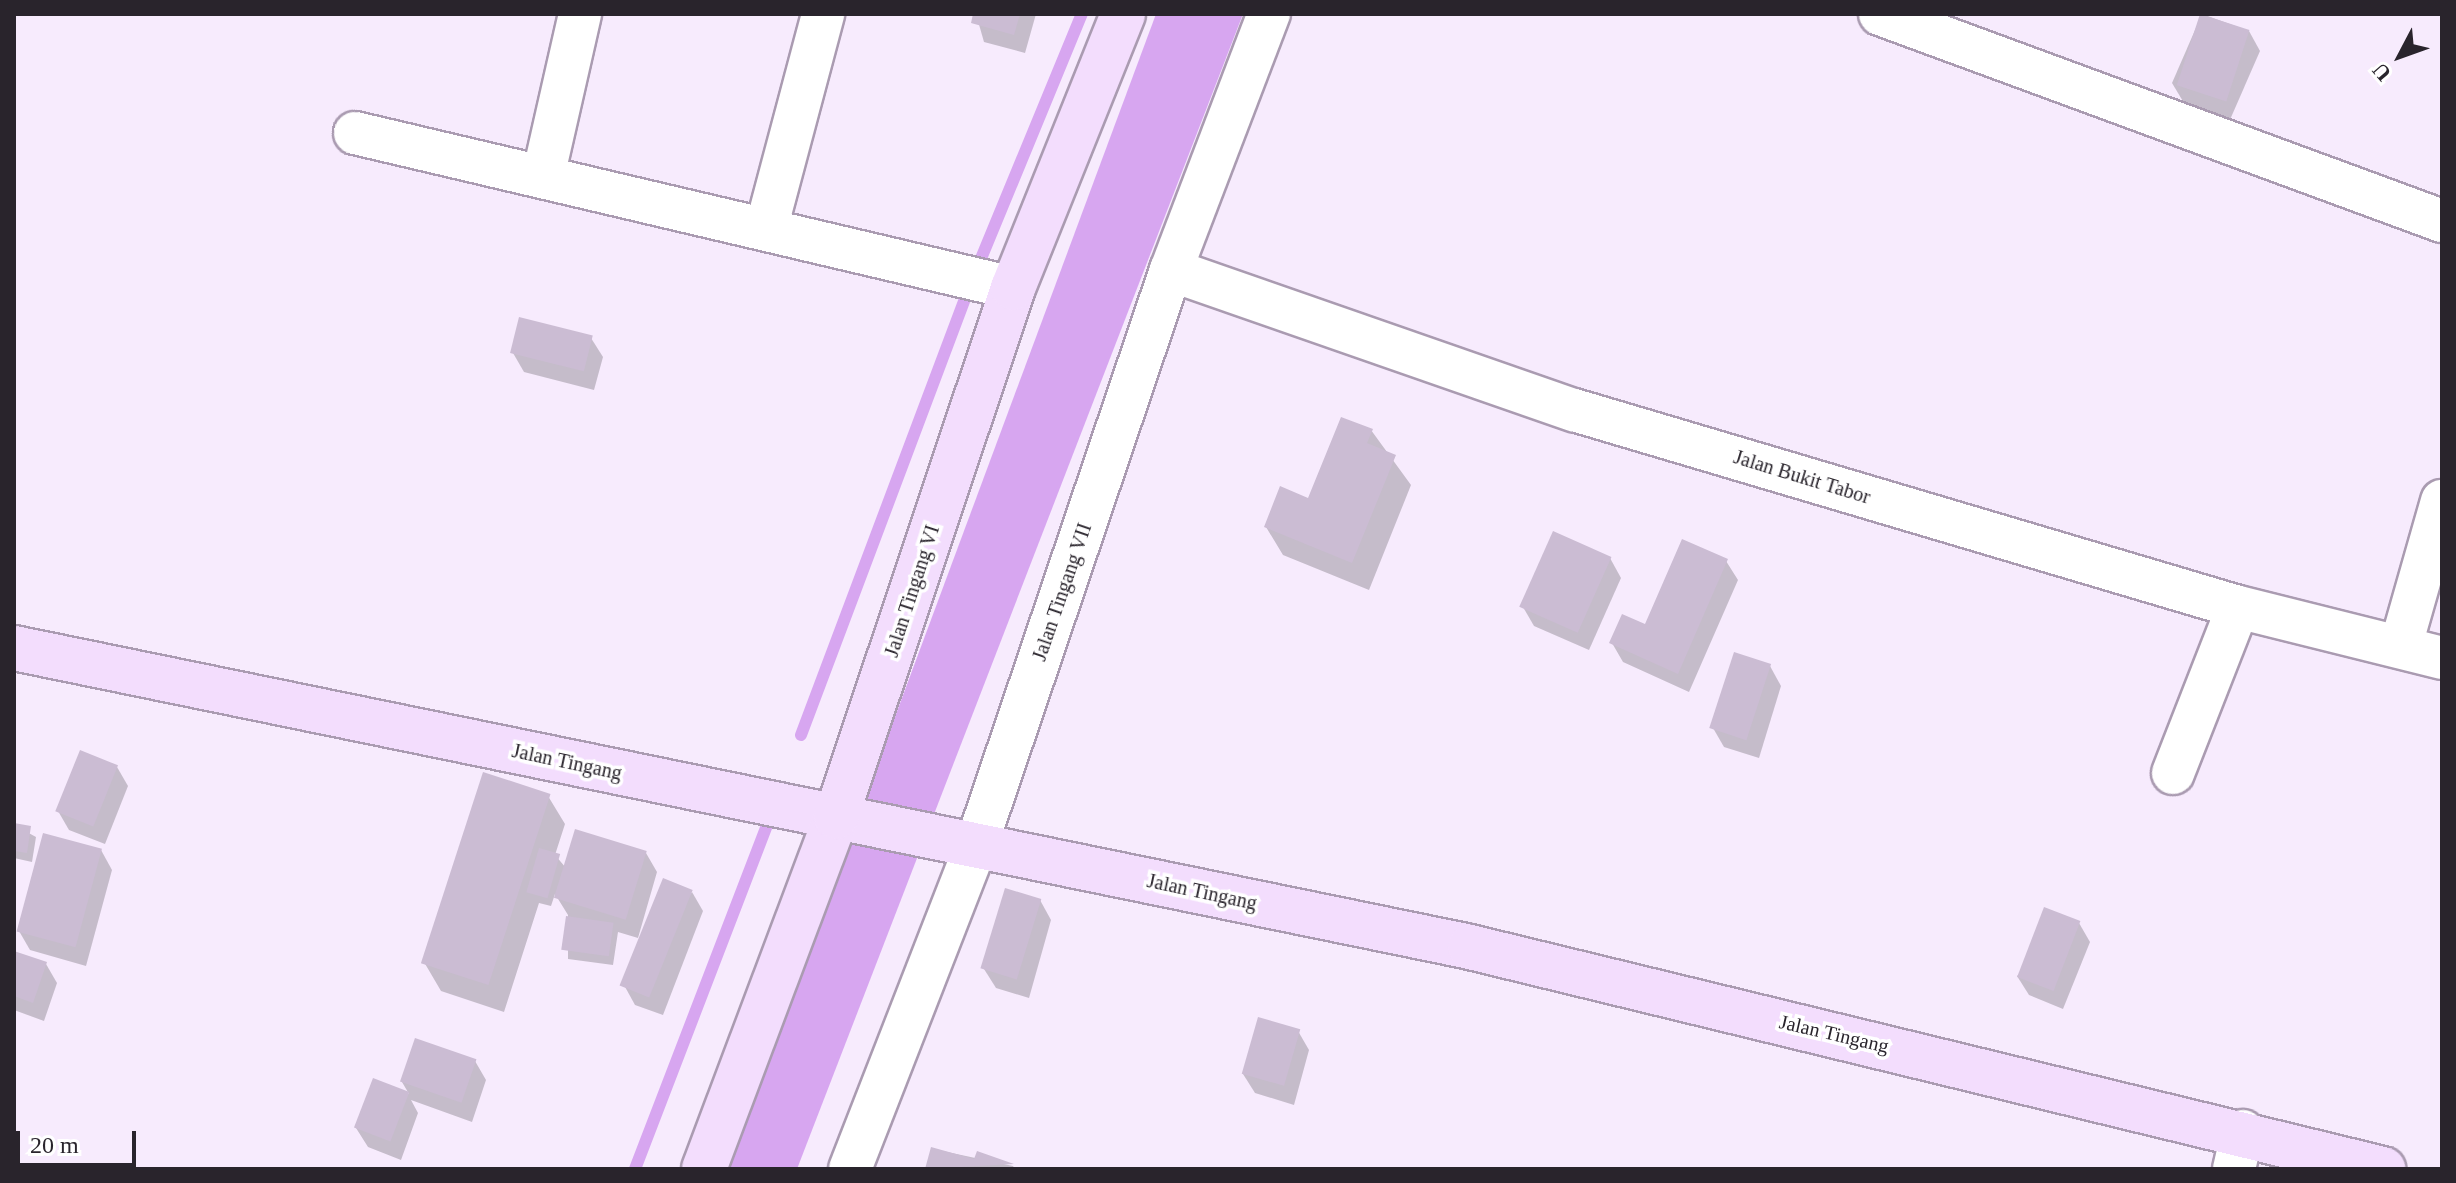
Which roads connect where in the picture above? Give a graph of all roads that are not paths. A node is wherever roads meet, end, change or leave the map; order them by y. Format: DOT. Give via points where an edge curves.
graph roads {
  1 [pos="580,14"];
  2 [pos="823,14"];
  3 [pos="1123,14"];
  4 [pos="1269,14"];
  5 [pos="1880,14"];
  6 [pos="355,133"];
  7 [pos="543,177"];
  8 [pos="2442,221"];
  9 [pos="767,225"];
  10 [pos="1171,270"];
  11 [pos="1013,288"];
  12 [pos="2442,501"];
  13 [pos="2238,607"];
  14 [pos="2401,645"];
  15 [pos="14,648"];
  16 [pos="2442,658"];
  17 [pos="2173,773"];
  18 [pos="848,819"];
  19 [pos="976,846"];
  20 [pos="2238,1150"];
  21 [pos="704,1169"];
  22 [pos="850,1169"];
  23 [pos="2383,1169"];
  1 -- 7 [label="street"];
  2 -- 9 [label="street"];
  3 -- 11 [label="main road, Jalan Tingang VI"];
  4 -- 10 [label="street, Jalan Tingang VII"];
  5 -- 8 [label="street"];
  6 -- 7 [label="street"];
  7 -- 9 [label="street"];
  9 -- 11 [label="street"];
  10 -- 13 [label="street, Jalan Bukit Tabor" via="1574,410"];
  10 -- 19 [label="street, Jalan Tingang VII"];
  11 -- 18 [label="main road, Jalan Tingang VI"];
  12 -- 14 [label="street"];
  13 -- 14 [label="street, Jalan Bukit Tabor"];
  13 -- 17 [label="street"];
  14 -- 16 [label="street, Jalan Bukit Tabor"];
  15 -- 18 [label="main road, Jalan Tingang"];
  18 -- 19 [label="main road, Jalan Tingang"];
  18 -- 21 [label="main road, Jalan Tingang VI"];
  19 -- 20 [label="main road, Jalan Tingang" via="1470,947"];
  19 -- 22 [label="street, Jalan Tingang VII"];
  20 -- 23 [label="main road, Jalan Tingang"];
}
